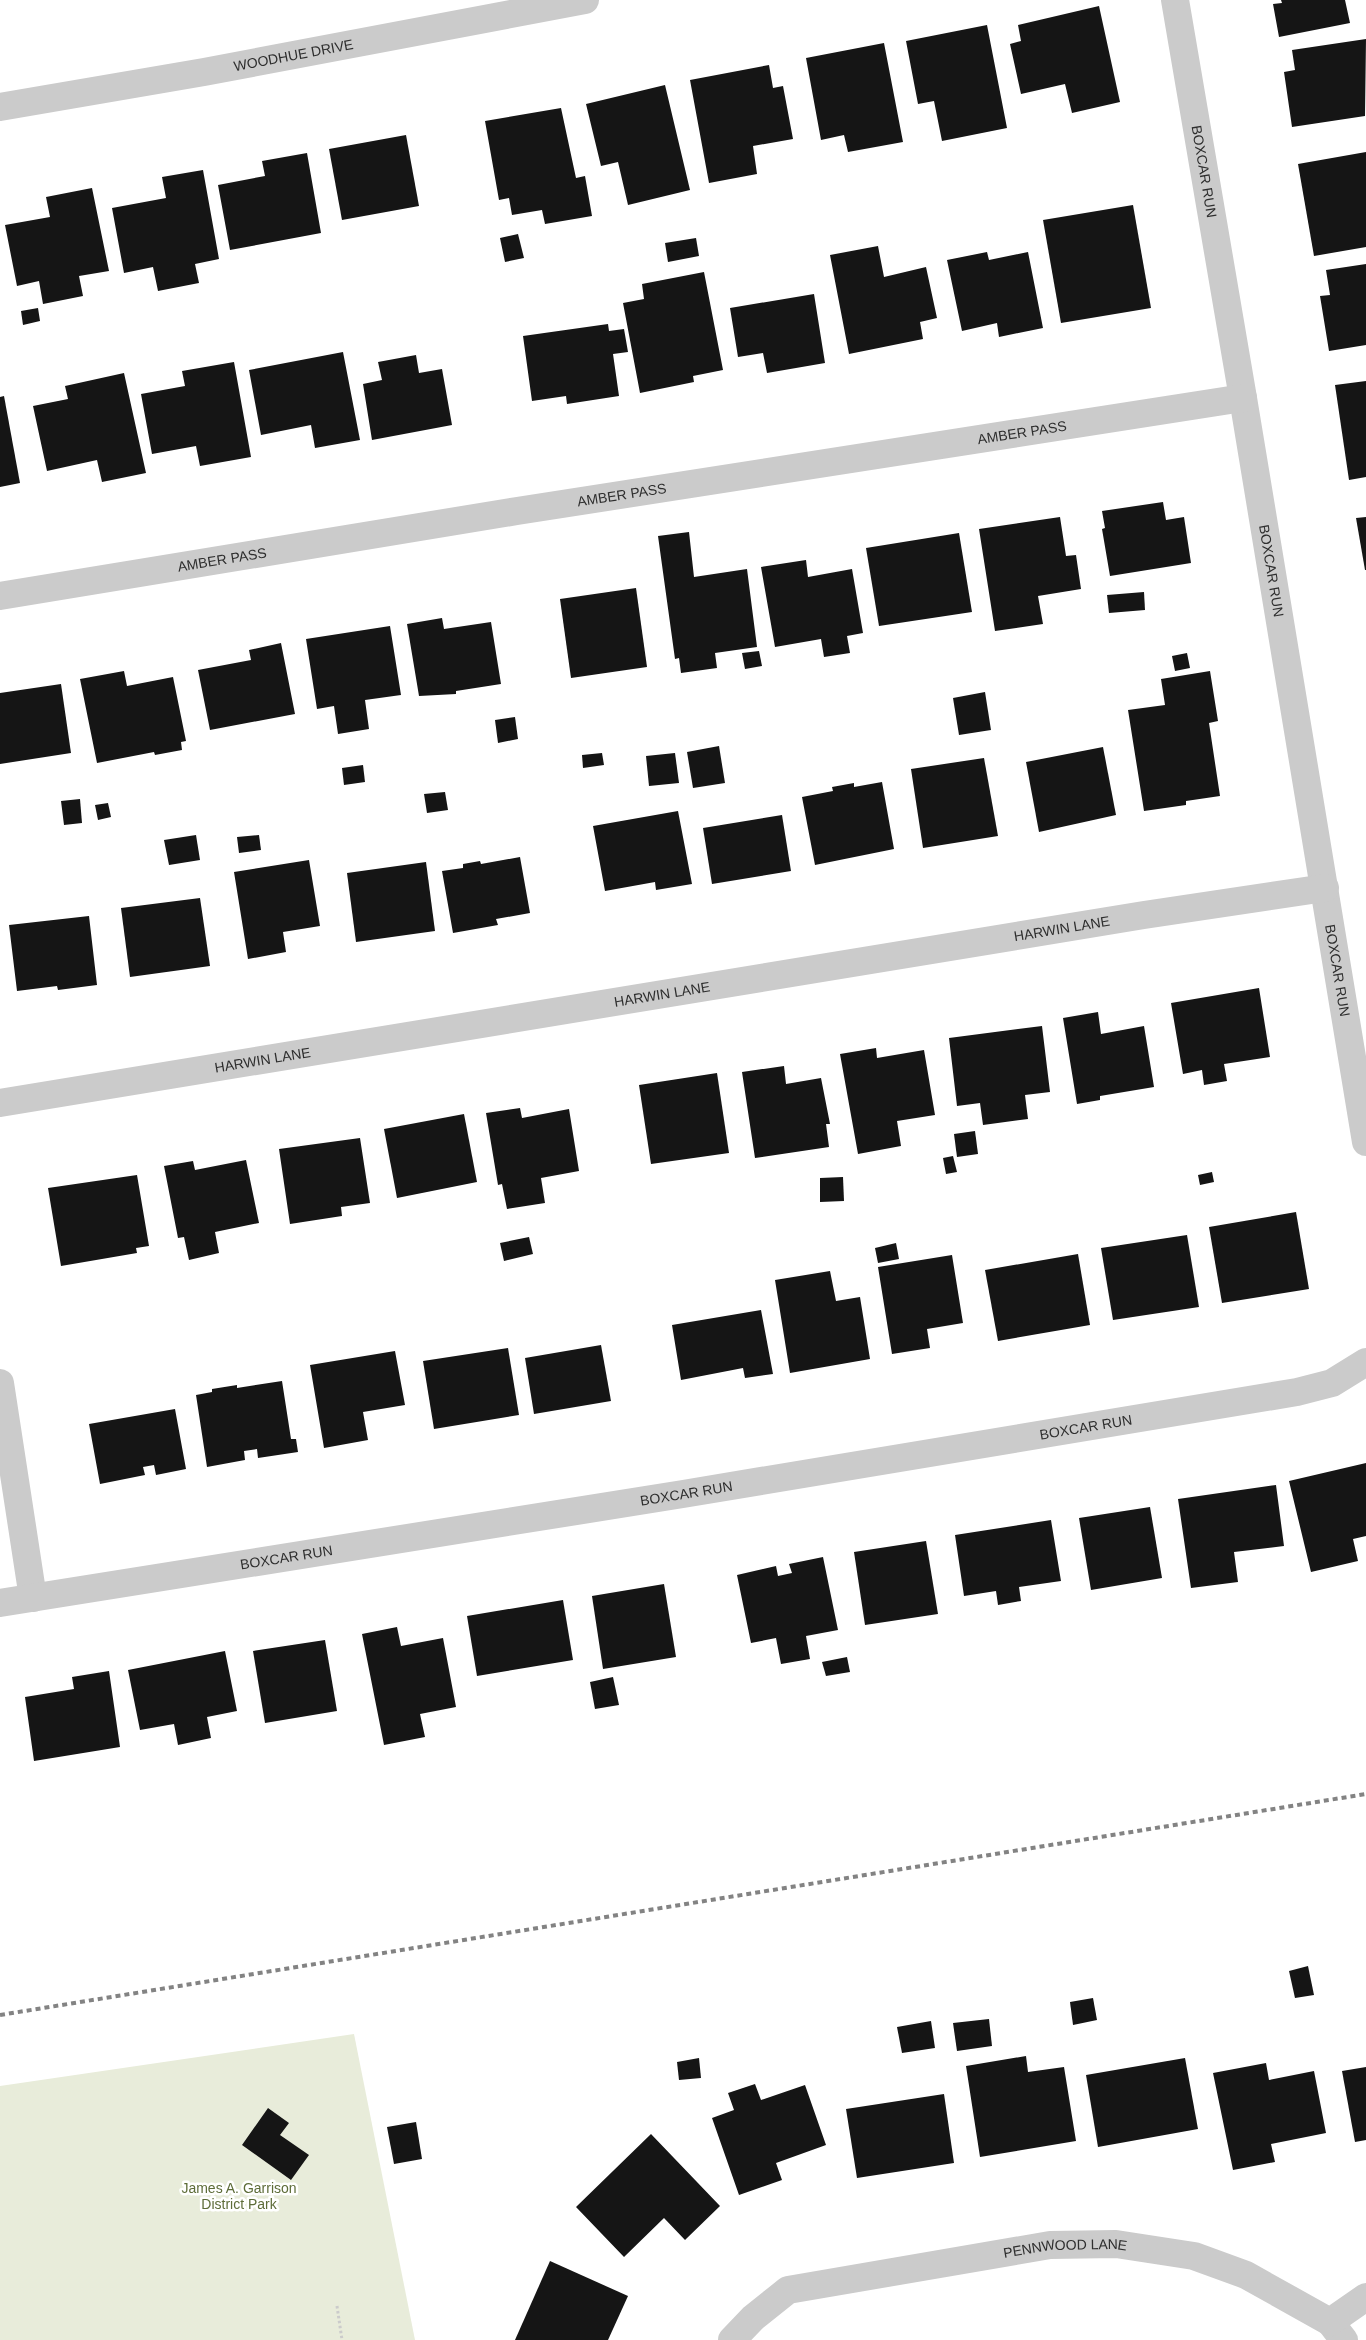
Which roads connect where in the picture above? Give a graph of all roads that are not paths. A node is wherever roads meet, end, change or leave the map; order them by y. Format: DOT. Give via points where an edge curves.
graph roads {
  1 [pos="585,0"];
  2 [pos="1175,0"];
  3 [pos="0,108"];
  4 [pos="1243,398"];
  5 [pos="0,596"];
  6 [pos="1324,888"];
  7 [pos="0,1103"];
  8 [pos="1366,1142"];
  9 [pos="1366,1362"];
  10 [pos="0,1383"];
  11 [pos="33,1598"];
  12 [pos="0,1603"];
  13 [pos="1366,2297"];
  14 [pos="1337,2331"];
  15 [pos="732,2340"];
  1 -- 3 [label="street, WOODHUE DRIVE"];
  2 -- 4 [label="street, BOXCAR RUN"];
  4 -- 5 [label="street, AMBER PASS" via="517,511"];
  4 -- 6 [label="street, BOXCAR RUN"];
  6 -- 7 [label="street, HARWIN LANE"];
  6 -- 8 [label="street, BOXCAR RUN"];
  9 -- 11 [label="street, BOXCAR RUN" via="1332,1383 1297,1392"];
  10 -- 11 [label="street"];
  11 -- 12 [label="street, BOXCAR RUN"];
  13 -- 14 [label="street, PENNWOOD LANE"];
  14 -- 15 [label="street, PENNWOOD LANE" via="1246,2275 1194,2256 1116,2244 1050,2245 788,2290"];
}
